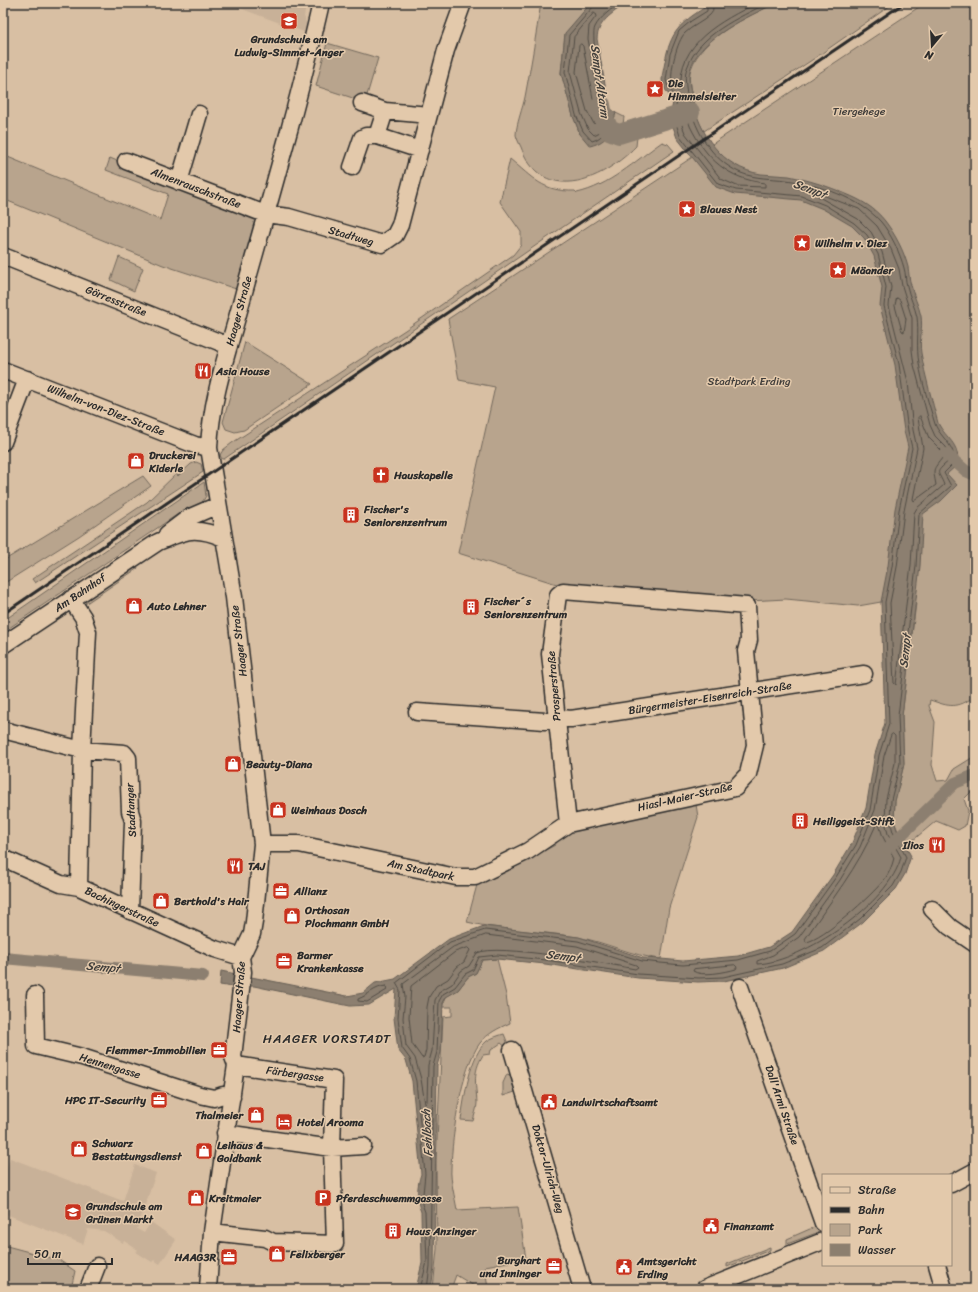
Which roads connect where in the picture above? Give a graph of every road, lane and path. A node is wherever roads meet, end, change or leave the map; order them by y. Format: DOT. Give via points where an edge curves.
graph roads {
  1 [pos="321,3"];
  2 [pos="463,3"];
  3 [pos="362,103"];
  4 [pos="385,110"];
  5 [pos="199,114"];
  6 [pos="428,115"];
  7 [pos="377,136"];
  8 [pos="420,150"];
  9 [pos="126,161"];
  10 [pos="352,167"];
  11 [pos="179,182"];
  12 [pos="265,214"];
  13 [pos="3,256"];
  14 [pos="229,346"];
  15 [pos="3,370"];
  16 [pos="27,379"];
  17 [pos="3,442"];
  18 [pos="209,448"];
  19 [pos="218,505"];
  20 [pos="224,538"];
  21 [pos="158,542"];
  22 [pos="72,599"];
  23 [pos="747,606"];
  24 [pos="3,645"];
  25 [pos="864,674"];
  26 [pos="751,692"];
  27 [pos="417,712"];
  28 [pos="557,719"];
  29 [pos="3,730"];
  30 [pos="82,750"];
  31 [pos="568,824"];
  32 [pos="262,844"];
  33 [pos="3,858"];
  34 [pos="79,887"];
  35 [pos="932,909"];
  36 [pos="130,911"];
  37 [pos="975,944"];
  38 [pos="242,964"];
  39 [pos="740,987"];
  40 [pos="35,995"];
  41 [pos="512,1050"];
  42 [pos="236,1066"];
  43 [pos="232,1097"];
  44 [pos="225,1133"];
  45 [pos="363,1146"];
  46 [pos="332,1148"];
  47 [pos="975,1171"];
  48 [pos="952,1183"];
  49 [pos="822,1220"];
  50 [pos="212,1232"];
  51 [pos="822,1241"];
  52 [pos="97,1266"];
  53 [pos="937,1266"];
  54 [pos="88,1289"];
  55 [pos="208,1289"];
  56 [pos="582,1289"];
  57 [pos="704,1289"];
  58 [pos="944,1289"];
  1 -- 12 [label="street, Haager Straße" via="302,85"];
  2 -- 6 [label="street, Stadtweg" via="446,50"];
  3 -- 4 [label="street"];
  4 -- 6 [label="street"];
  4 -- 7 [label="street"];
  5 -- 11 [label="street"];
  6 -- 8 [label="street, Stadtweg"];
  7 -- 8 [label="street"];
  7 -- 10 [label="street" via="362,138"];
  8 -- 12 [label="street, Stadtweg" via="400,225 395,235 382,244 289,217"];
  9 -- 11 [label="street, Almenrauschstraße"];
  11 -- 12 [label="street, Almenrauschstraße"];
  12 -- 14 [label="street, Haager Straße"];
  13 -- 14 [label="street, Görresstraße"];
  14 -- 18 [label="street, Haager Straße" via="210,429"];
  15 -- 16 [label="street, Wilhelm-von-Diez-Straße"];
  16 -- 17 [label="street"];
  16 -- 18 [label="street, Wilhelm-von-Diez-Straße" via="195,445"];
  18 -- 19 [label="street, Haager Straße"];
  19 -- 20 [label="street, Haager Straße"];
  19 -- 21 [label="street, Am Bahnhof" via="188,518"];
  20 -- 21 [label="street, Am Bahnhof" via="200,530 178,534"];
  20 -- 32 [label="street, Haager Straße" via="234,597"];
  21 -- 22 [label="street, Am Bahnhof"];
  22 -- 24 [label="street, Am Bahnhof"];
  22 -- 30 [label="street" via="83,617 88,632"];
  23 -- 26 [label="street, Hiasl-Maier-Straße" via="749,640 746,651"];
  23 -- 28 [label="street, Prosperstraße" via="563,591 558,595 550,654"];
  25 -- 26 [label="street, Bürgermeister-Eisenreich-Straße"];
  26 -- 28 [label="street, Bürgermeister-Eisenreich-Straße"];
  26 -- 31 [label="street, Hiasl-Maier-Straße" via="755,745 748,774 735,788"];
  27 -- 28 [label="street, Bürgermeister-Eisenreich-Straße" via="546,721"];
  28 -- 31 [label="street, Prosperstraße"];
  29 -- 30 [label="street, Stadtanger"];
  30 -- 34 [label="street"];
  30 -- 36 [label="street, Stadtanger" via="124,753 128,758 130,811 133,821"];
  31 -- 32 [label="street, Am Stadtpark" via="528,850 475,877 467,878 299,844"];
  32 -- 38 [label="street, Haager Straße" via="254,922"];
  33 -- 34 [label="street, Bachingerstraße" via="61,884"];
  34 -- 36 [label="street, Bachingerstraße"];
  35 -- 37 [label="street" via="950,927"];
  36 -- 38 [label="street, Bachingerstraße" via="215,949"];
  38 -- 42 [label="street, Haager Straße" via="233,1057"];
  39 -- 49 [label="street, Dall'Armi Straße"];
  40 -- 43 [label="street, Hennengasse" via="36,1046 82,1057 200,1096"];
  41 -- 56 [label="street, Doktor-Ulrich-Weg"];
  42 -- 43 [label="street, Haager Straße"];
  42 -- 46 [label="street, Färbergasse" via="334,1080"];
  43 -- 44 [label="street, Haager Straße"];
  44 -- 46 [label="street"];
  44 -- 50 [label="street, Haager Straße"];
  45 -- 46 [label="street"];
  46 -- 50 [label="street" via="335,1244 273,1242 265,1238"];
  47 -- 48 [label="street"];
  50 -- 55 [label="street, Haager Straße"];
  51 -- 57 [label="street"];
  52 -- 54 [label="street"];
  53 -- 58 [label="street"];
}
